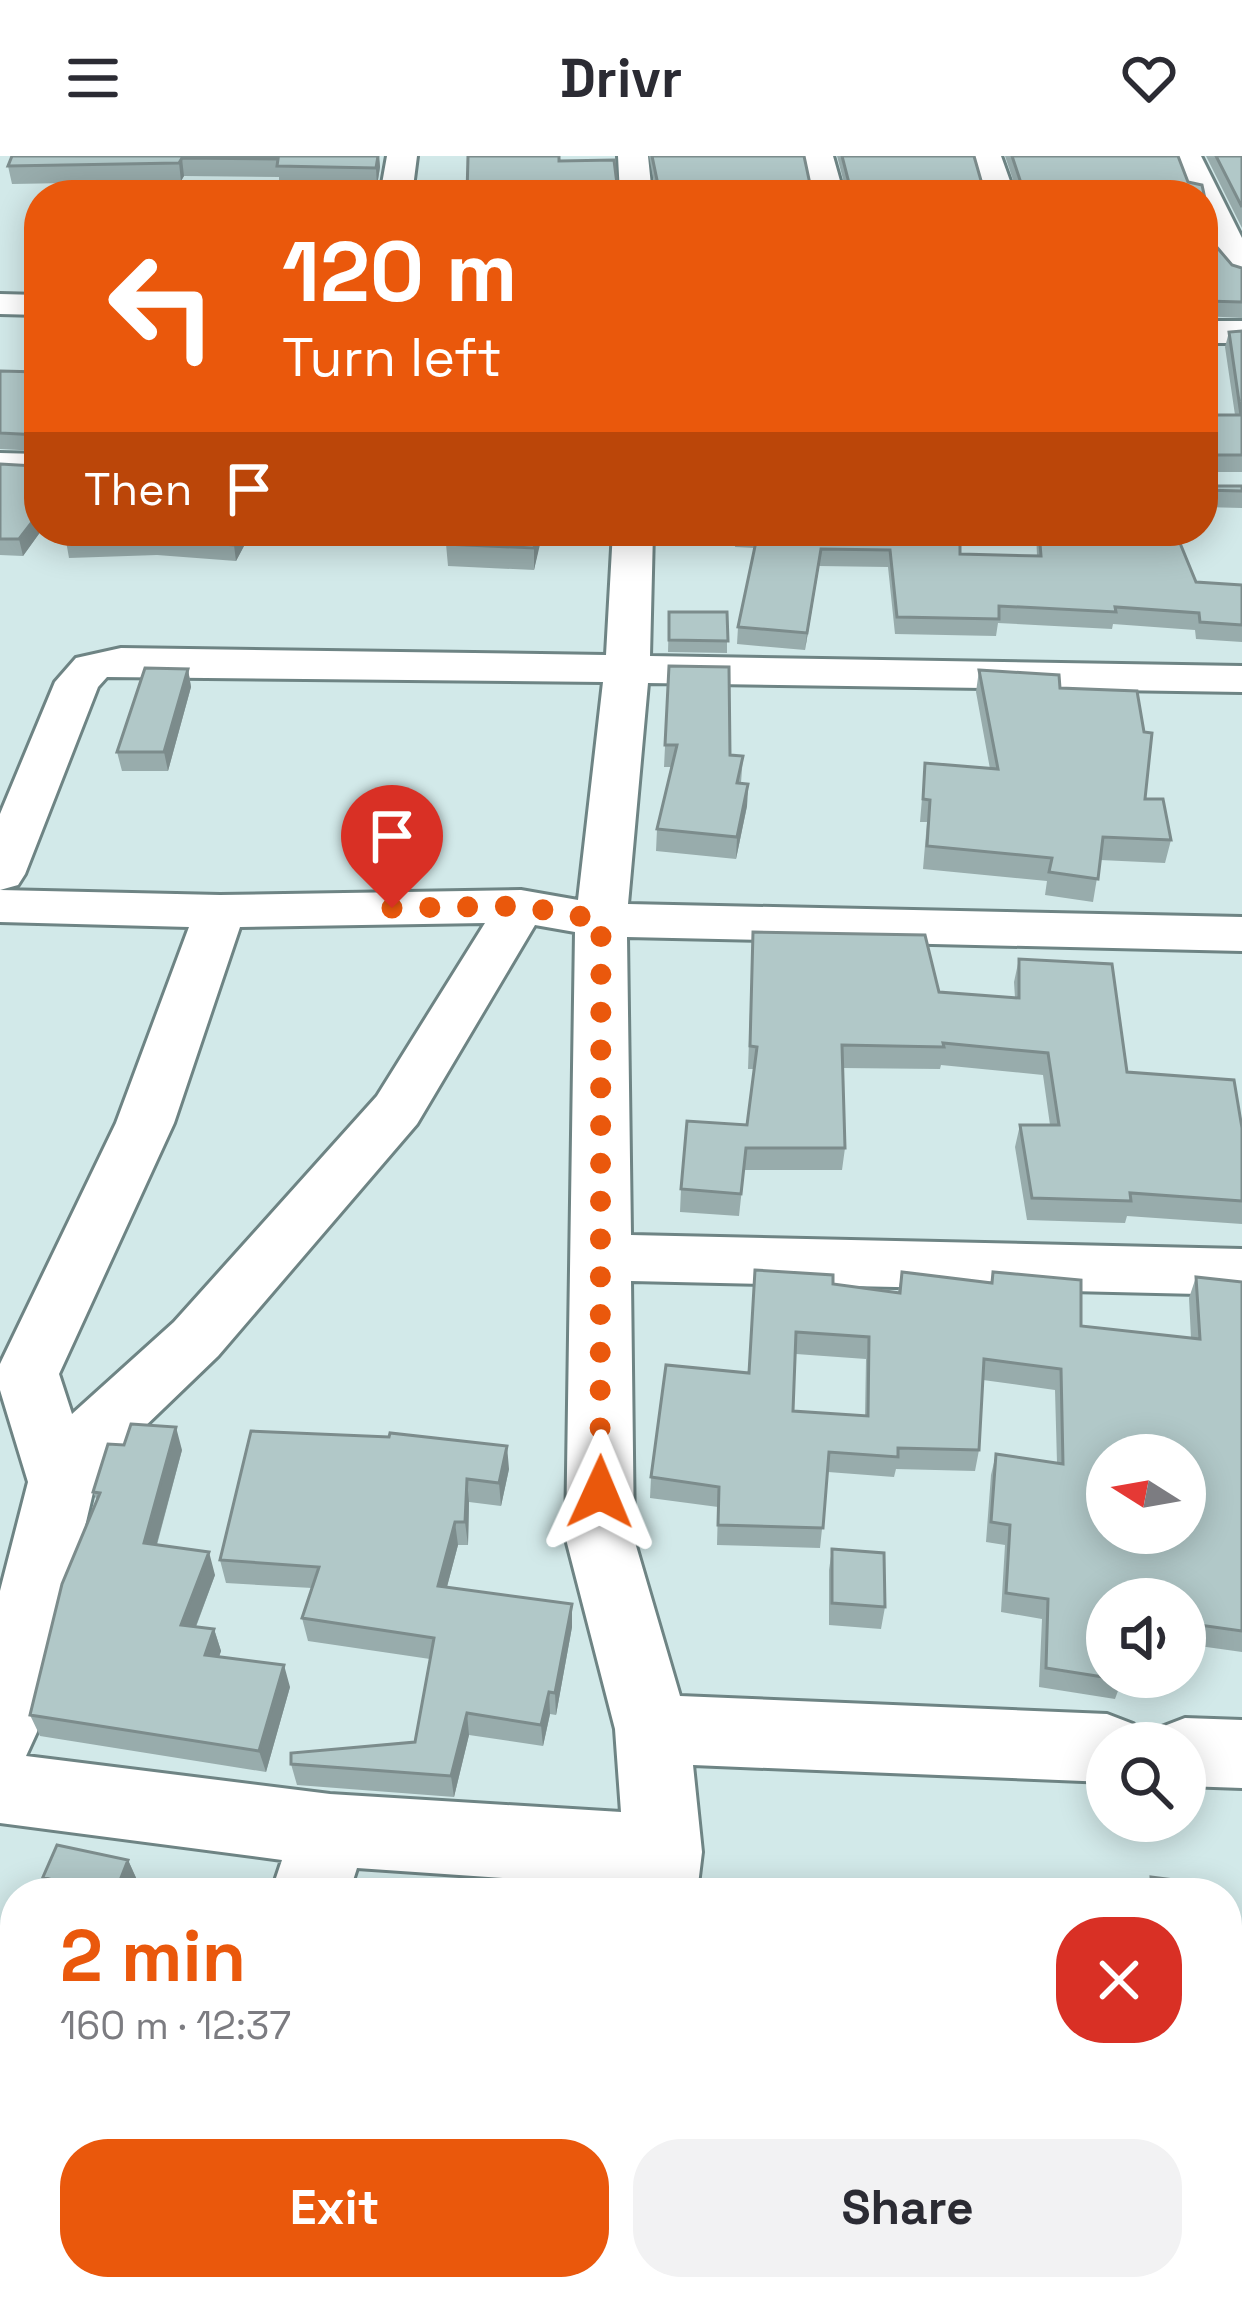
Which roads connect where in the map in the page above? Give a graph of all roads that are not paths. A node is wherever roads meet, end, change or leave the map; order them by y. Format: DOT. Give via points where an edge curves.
graph roads {
  1 [pos="1220,215"];
  2 [pos="1242,272"];
  3 [pos="632,546"];
  4 [pos="627,669"];
  5 [pos="1242,679"];
  6 [pos="0,874"];
  7 [pos="0,906"];
  8 [pos="521,906"];
  9 [pos="220,911"];
  10 [pos="601,920"];
  11 [pos="1242,934"];
  12 [pos="602,1257"];
  13 [pos="1242,1272"];
  14 [pos="62,1482"];
  15 [pos="652,1729"];
  16 [pos="0,1732"];
  17 [pos="1086,1747"];
  18 [pos="1206,1753"];
  19 [pos="1242,1754"];
  20 [pos="0,1788"];
  21 [pos="320,1862"];
  22 [pos="661,1873"];
  1 -- 2 [label="street"];
  3 -- 4 [label="street"];
  4 -- 5 [label="street"];
  4 -- 6 [label="street" via="121,661 92,668 77,682"];
  4 -- 10 [label="street"];
  7 -- 9 [label="street"];
  8 -- 9 [label="street"];
  8 -- 10 [label="street"];
  8 -- 14 [label="street" via="398,1110 196,1340 89,1439"];
  9 -- 14 [label="street" via="145,1123 27,1375"];
  10 -- 11 [label="street"];
  10 -- 12 [label="street"];
  12 -- 13 [label="street"];
  12 -- 15 [label="street" via="599,1539"];
  14 -- 16 [label="street"];
  15 -- 17 [label="street"];
  15 -- 22 [label="street"];
  18 -- 19 [label="street"];
  20 -- 21 [label="street"];
  21 -- 22 [label="street"];
}
